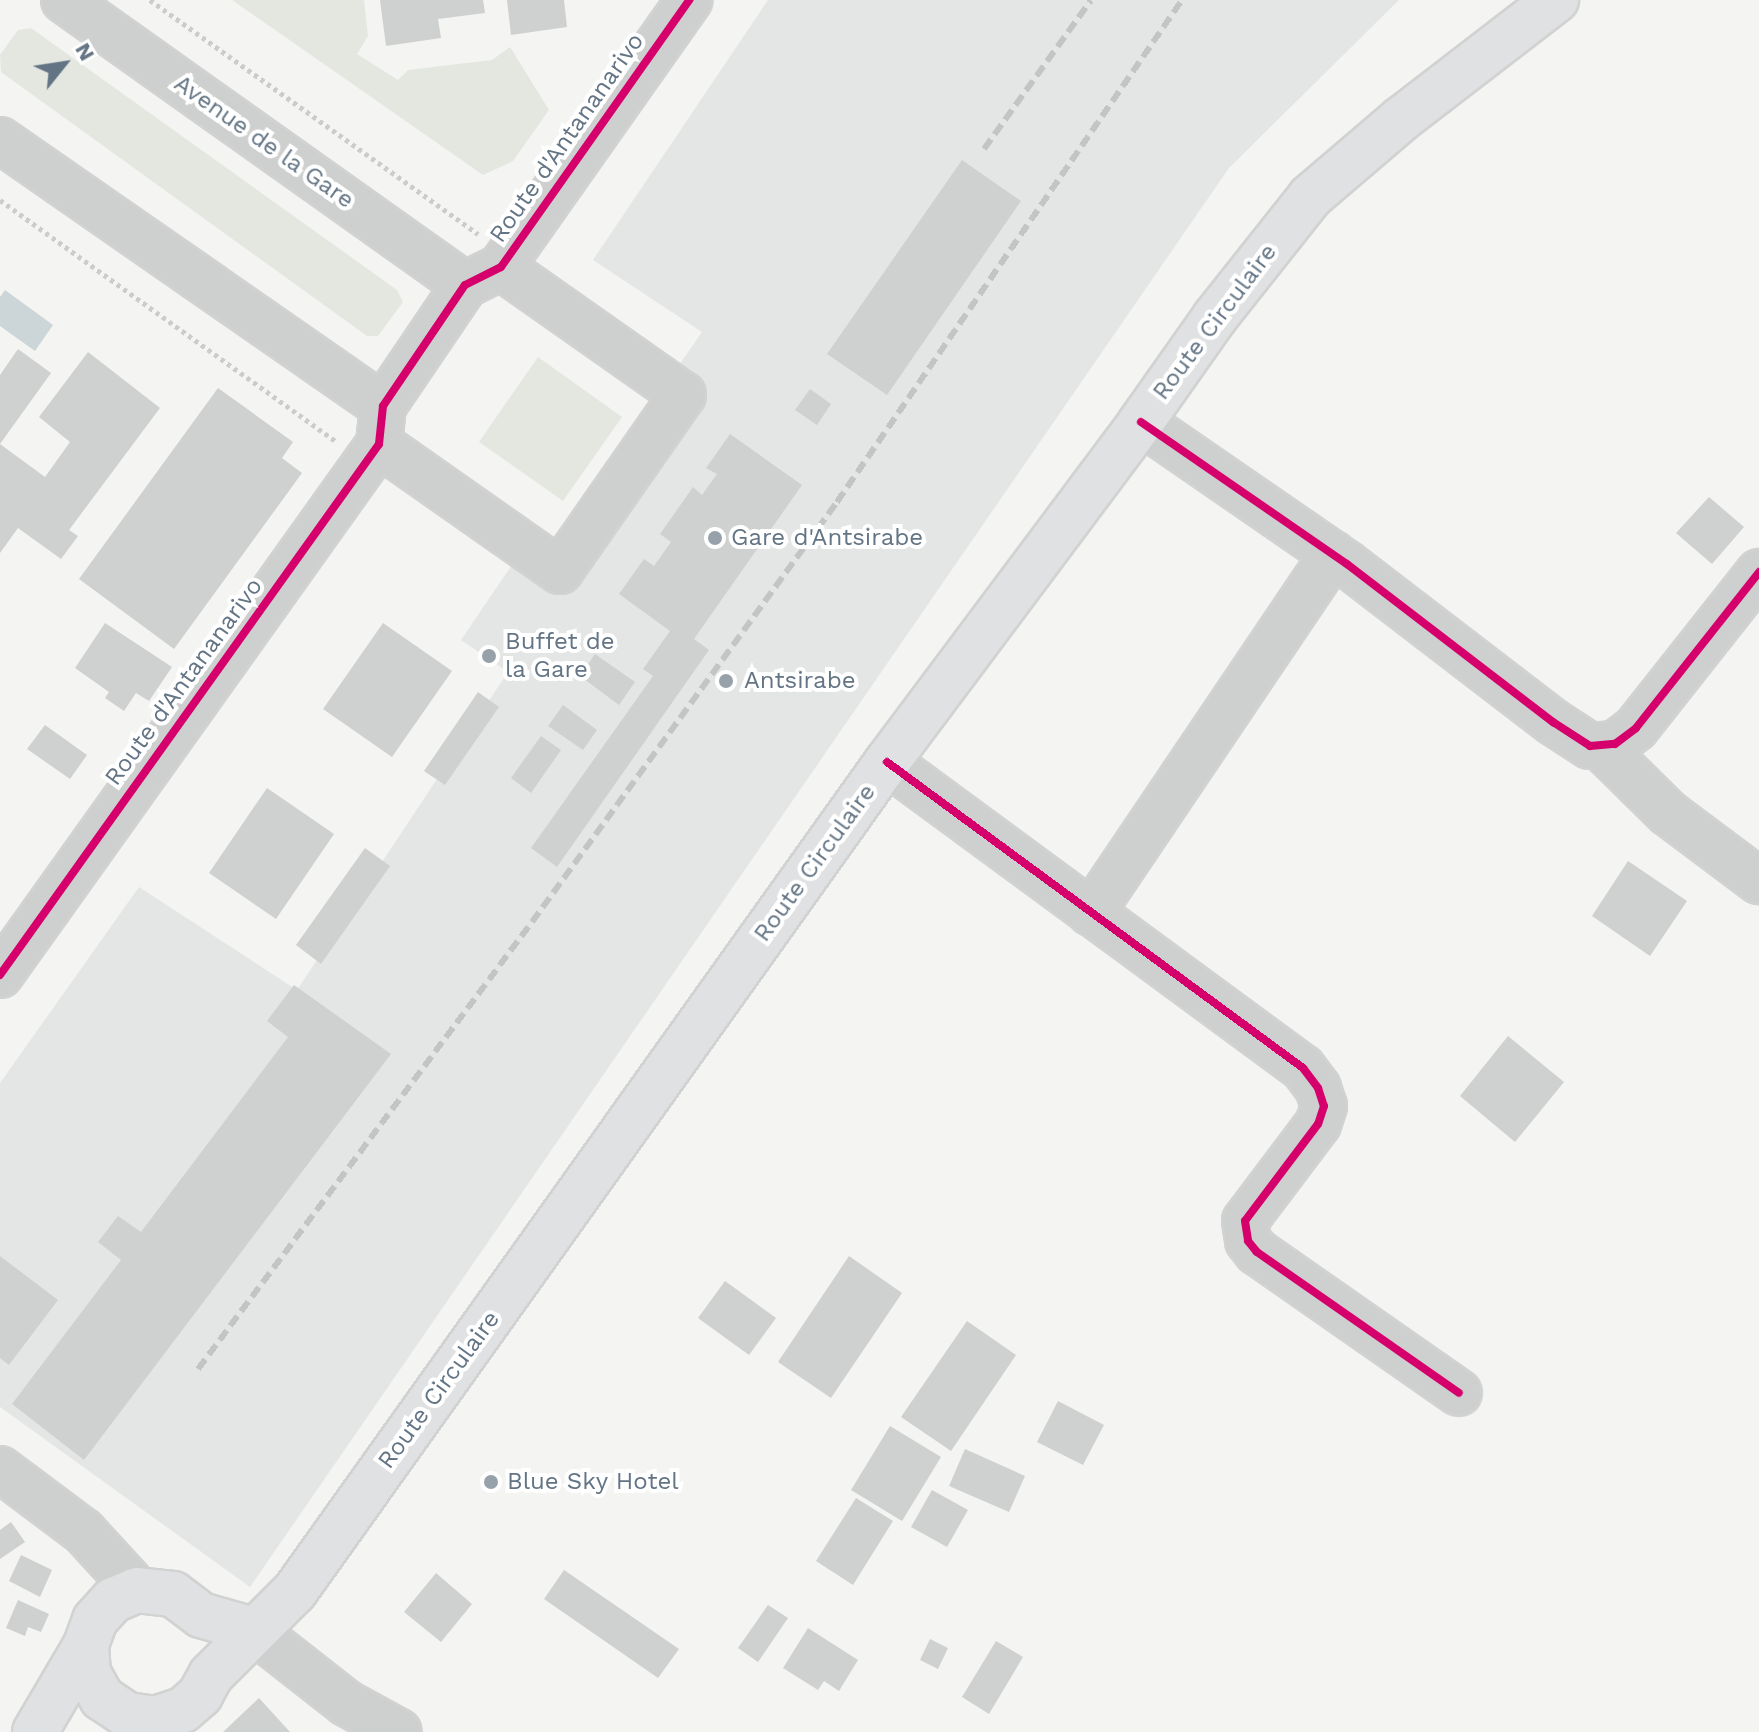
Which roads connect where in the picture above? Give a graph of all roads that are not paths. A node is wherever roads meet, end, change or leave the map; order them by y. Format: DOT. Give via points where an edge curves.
graph roads {
  1 [pos="64,0"];
  2 [pos="689,0"];
  3 [pos="1556,0"];
  4 [pos="0,140"];
  5 [pos="491,269"];
  6 [pos="1141,422"];
  7 [pos="376,437"];
  8 [pos="1333,554"];
  9 [pos="1759,572"];
  10 [pos="1599,745"];
  11 [pos="887,762"];
  12 [pos="1759,881"];
  13 [pos="1091,913"];
  14 [pos="0,975"];
  15 [pos="1459,1393"];
  16 [pos="0,1469"];
  17 [pos="137,1590"];
  18 [pos="201,1615"];
  19 [pos="253,1630"];
  20 [pos="86,1645"];
  21 [pos="211,1675"];
  22 [pos="170,1721"];
  23 [pos="35,1732"];
  24 [pos="399,1732"];
  1 -- 5 [label="street, Avenue de la Gare"];
  2 -- 5 [label="street, Route d'Antananarivo"];
  3 -- 6 [label="main road, Route Circulaire" via="1310,197"];
  4 -- 7 [label="street"];
  5 -- 7 [label="street, Route d'Antananarivo"];
  5 -- 7 [label="street, Avenue de la Gare" via="683,395 560,571"];
  6 -- 8 [label="street"];
  6 -- 11 [label="main road, Route Circulaire"];
  7 -- 14 [label="street, Route d'Antananarivo"];
  8 -- 10 [label="street" via="1553,722 1590,746"];
  8 -- 13 [label="street"];
  9 -- 10 [label="street" via="1636,728 1615,744"];
  10 -- 12 [label="street" via="1668,813"];
  11 -- 13 [label="street"];
  11 -- 19 [label="main road, Route Circulaire" via="295,1591"];
  13 -- 15 [label="street" via="1303,1068 1318,1088 1324,1106 1318,1124 1245,1221 1248,1241"];
  16 -- 17 [label="street" via="83,1531"];
  17 -- 18 [label="main road" via="173,1594"];
  17 -- 20 [label="main road" via="113,1600 95,1620"];
  18 -- 19 [label="main road"];
  18 -- 21 [label="main road" via="213,1644"];
  19 -- 21 [label="main road, Route Circulaire"];
  19 -- 24 [label="street" via="346,1703"];
  20 -- 22 [label="main road" via="88,1673 102,1698 127,1715"];
  20 -- 23 [label="main road"];
  21 -- 22 [label="main road" via="200,1695"];
}
